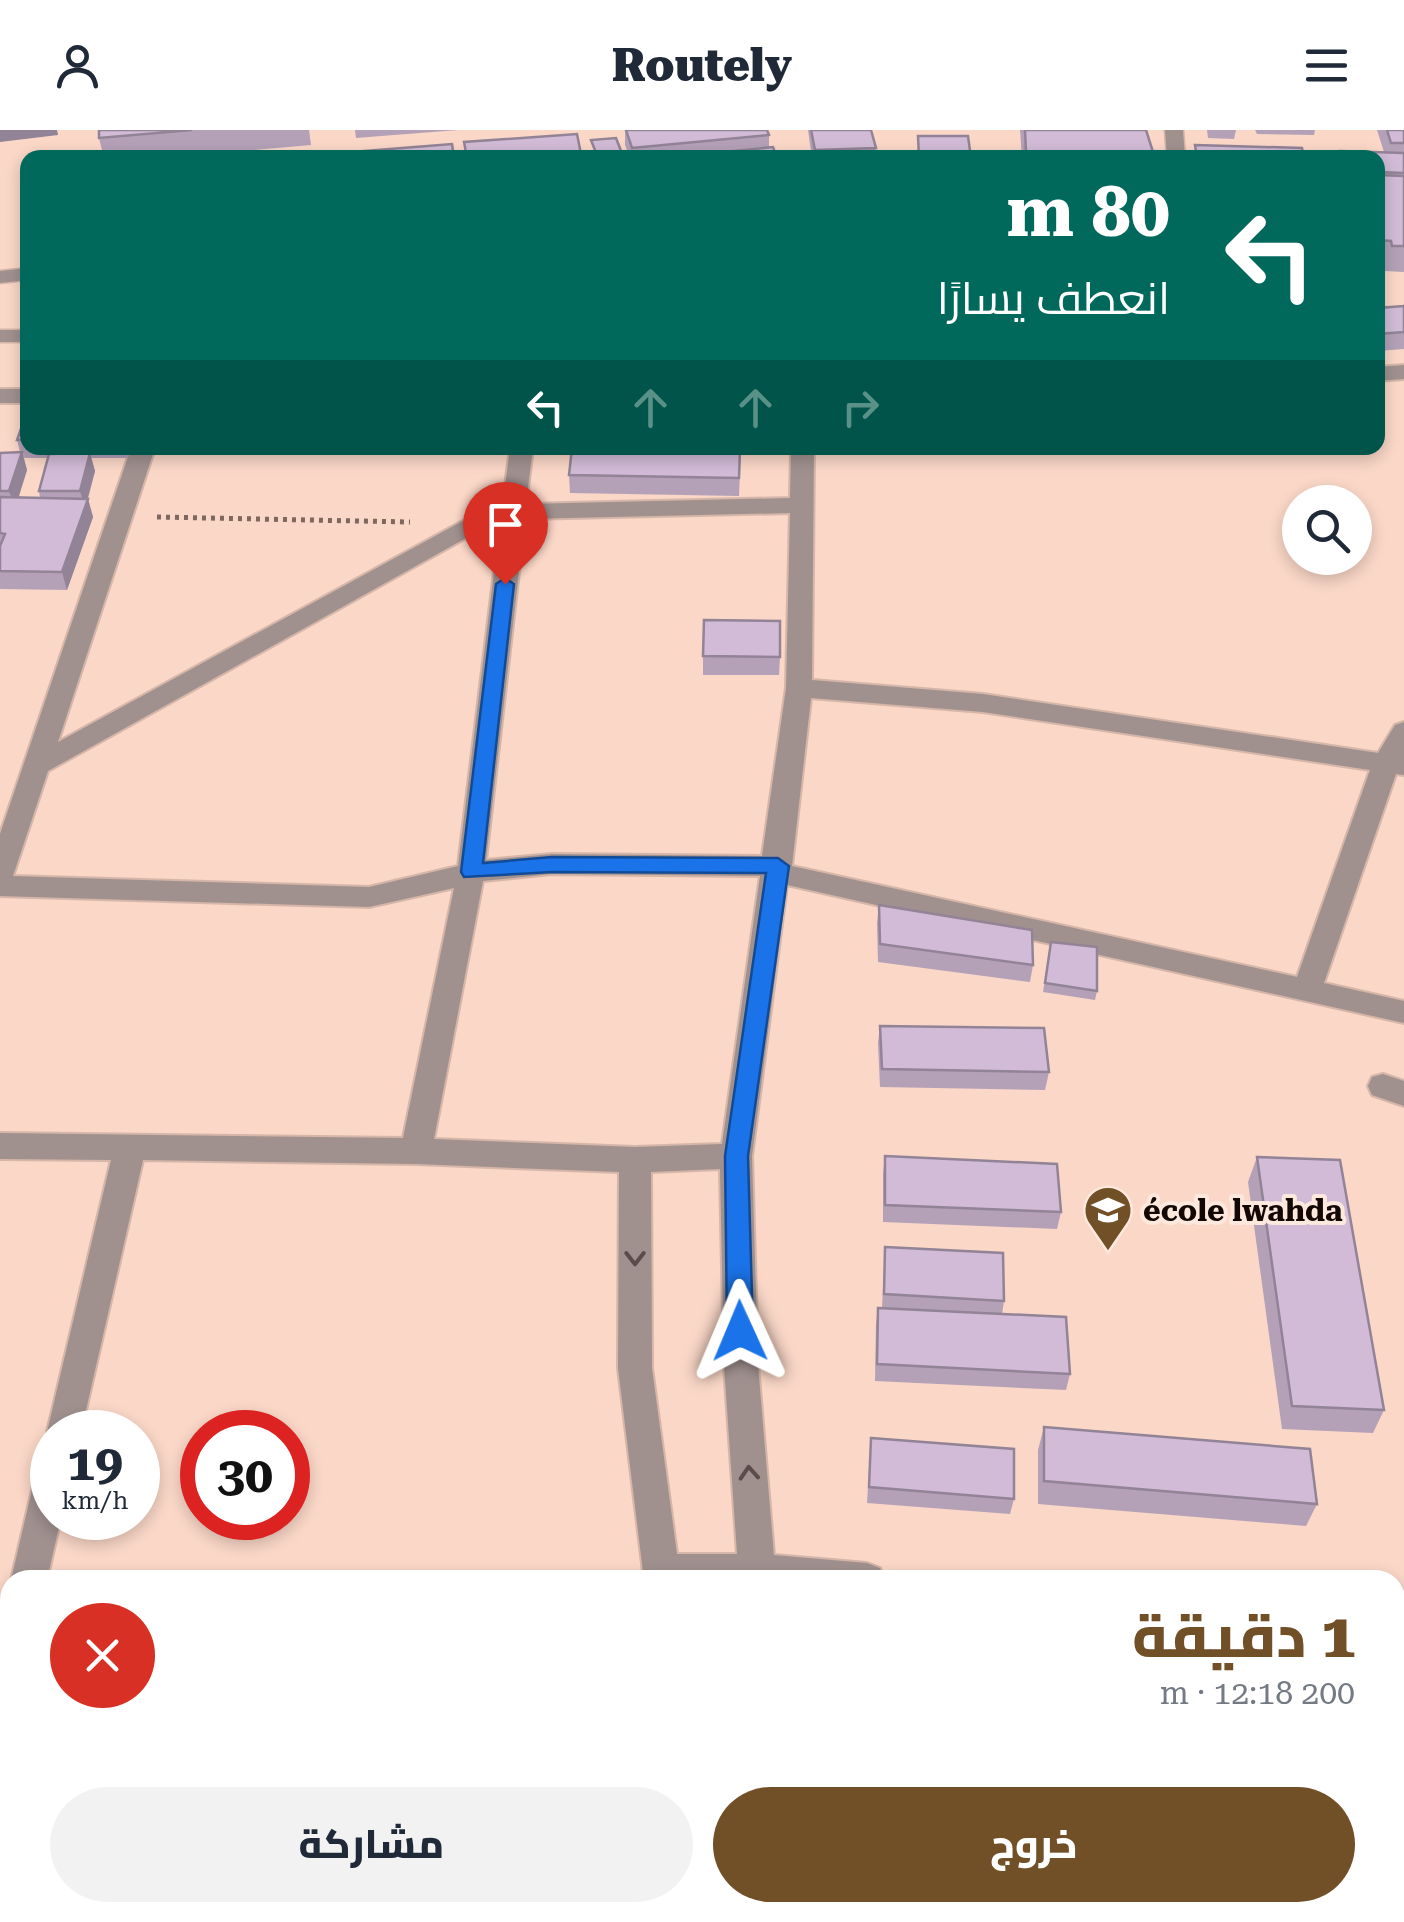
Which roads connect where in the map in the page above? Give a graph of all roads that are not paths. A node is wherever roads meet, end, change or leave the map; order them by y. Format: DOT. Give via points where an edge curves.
graph roads {
  1 [pos="141,455"];
  2 [pos="519,455"];
  3 [pos="803,455"];
  4 [pos="803,505"];
  5 [pos="513,512"];
  6 [pos="799,688"];
  7 [pos="1404,731"];
  8 [pos="1395,764"];
  9 [pos="36,766"];
  10 [pos="777,869"];
  11 [pos="471,872"];
  12 [pos="0,875"];
  13 [pos="0,886"];
  14 [pos="1307,990"];
  15 [pos="1404,1012"];
  16 [pos="0,1146"];
  17 [pos="130,1148"];
  18 [pos="416,1150"];
  19 [pos="736,1156"];
  20 [pos="635,1160"];
  21 [pos="69,1410"];
  22 [pos="38,1540"];
  23 [pos="31,1570"];
  24 [pos="659,1570"];
  25 [pos="757,1570"];
  1 -- 9 [label="street"];
  2 -- 5 [label="street"];
  3 -- 4 [label="street"];
  4 -- 5 [label="street"];
  4 -- 6 [label="street"];
  5 -- 9 [label="street" via="476,523"];
  5 -- 11 [label="street"];
  6 -- 8 [label="street" via="983,703"];
  6 -- 10 [label="street"];
  7 -- 8 [label="street"];
  8 -- 14 [label="street"];
  9 -- 12 [label="street"];
  10 -- 11 [label="street" via="552,864"];
  10 -- 14 [label="street"];
  10 -- 19 [label="street"];
  11 -- 13 [label="street" via="368,897"];
  11 -- 18 [label="street"];
  14 -- 15 [label="street"];
  16 -- 17 [label="street"];
  17 -- 18 [label="street"];
  17 -- 21 [label="street"];
  18 -- 20 [label="street"];
  19 -- 20 [label="street"];
  25 -- 19 [label="street, one-way" via="741,1366"];
  20 -- 24 [label="street, one-way" via="635,1368"];
  22 -- 23 [label="street"];
}
